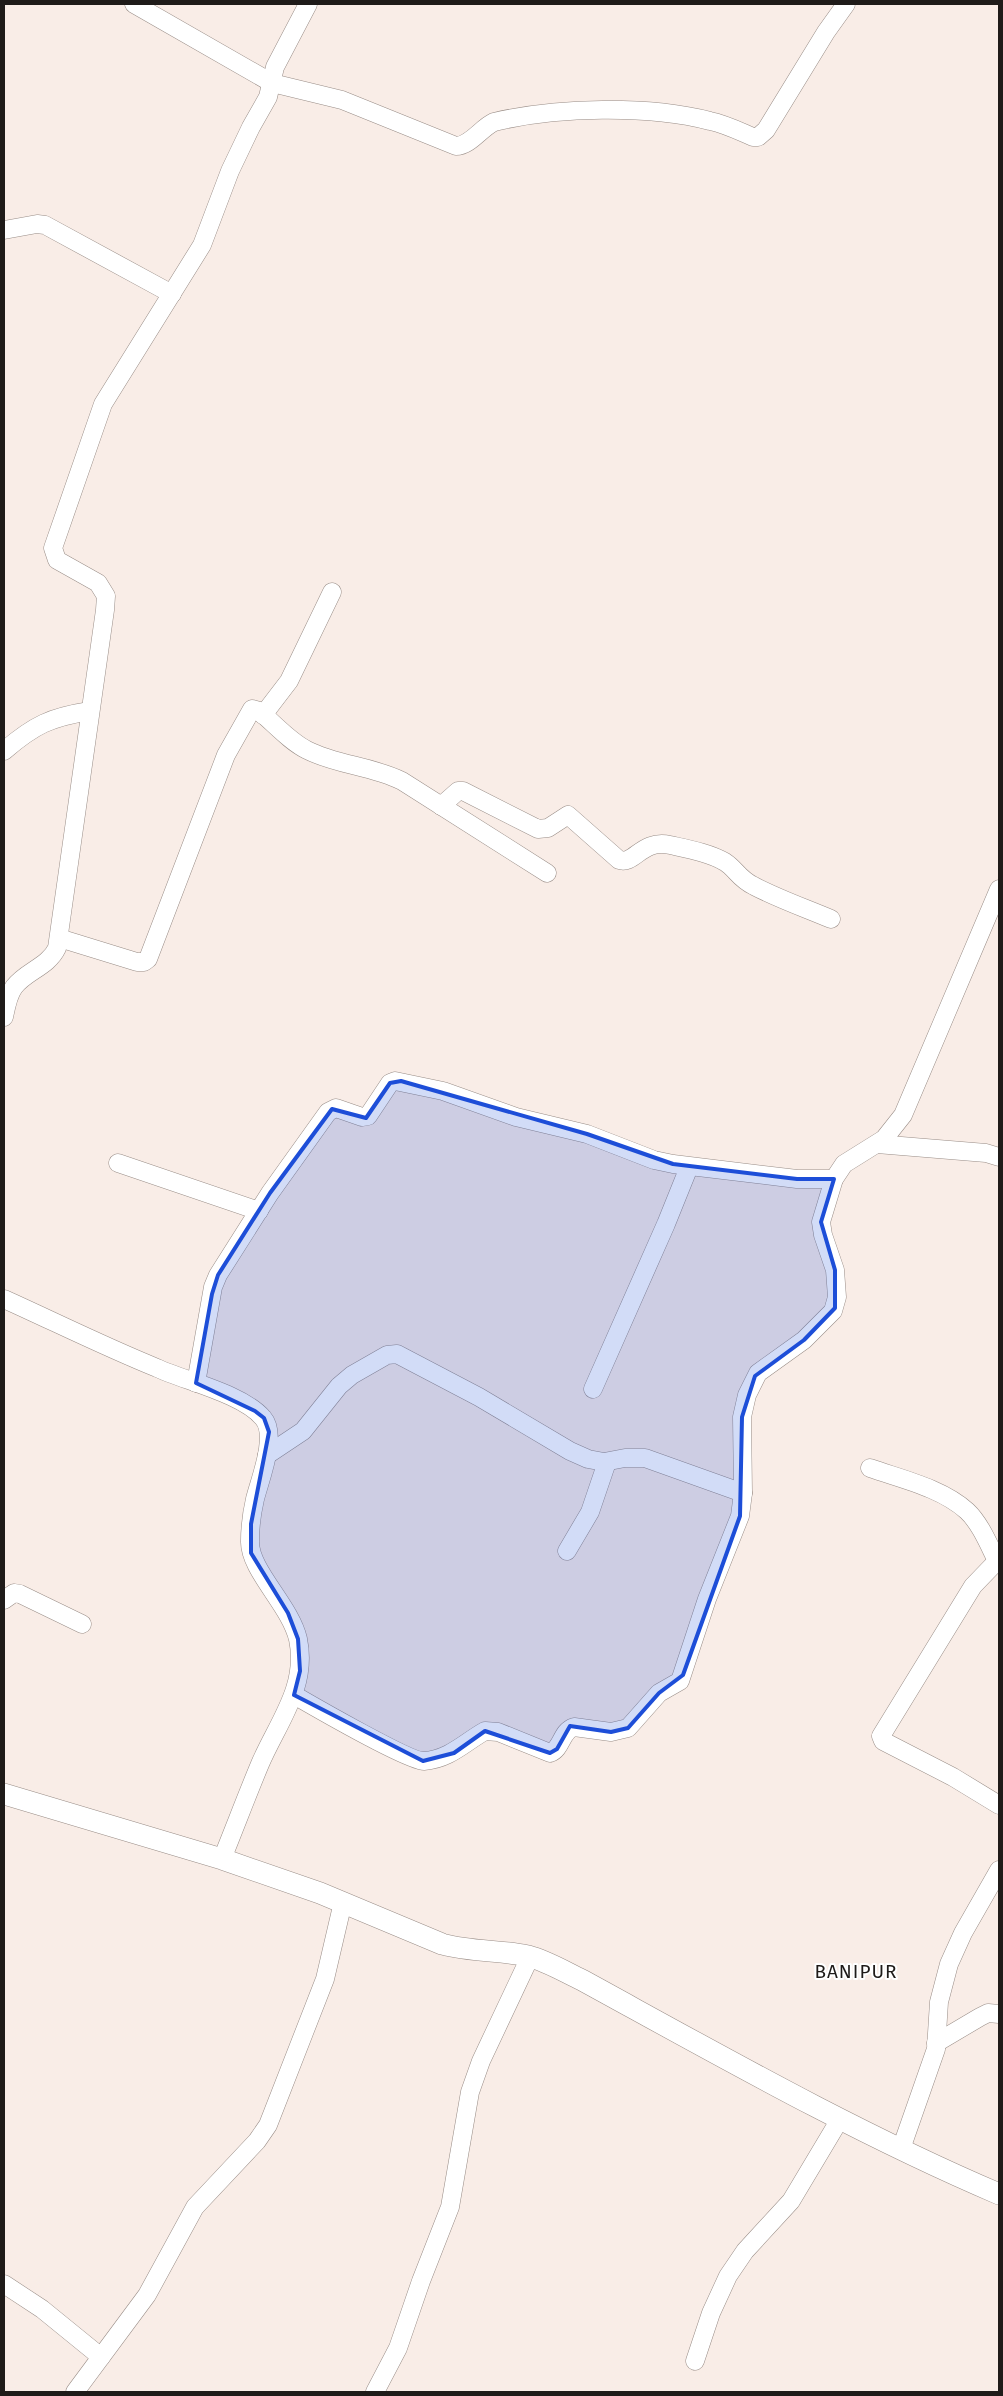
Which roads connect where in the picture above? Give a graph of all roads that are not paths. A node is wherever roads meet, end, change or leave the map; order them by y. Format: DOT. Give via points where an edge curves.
graph roads {
  1 [pos="134,4"];
  2 [pos="308,4"];
  3 [pos="846,4"];
  4 [pos="272,83"];
  5 [pos="4,230"];
  6 [pos="172,294"];
  7 [pos="332,592"];
  8 [pos="90,711"];
  9 [pos="263,714"];
  10 [pos="4,751"];
  11 [pos="441,806"];
  12 [pos="547,873"];
  13 [pos="999,889"];
  14 [pos="831,918"];
  15 [pos="59,938"];
  16 [pos="4,1017"];
  17 [pos="877,1144"];
  18 [pos="999,1157"];
  19 [pos="118,1163"];
  20 [pos="688,1167"];
  21 [pos="834,1179"];
  22 [pos="259,1211"];
  23 [pos="4,1299"];
  24 [pos="196,1383"];
  25 [pos="593,1389"];
  26 [pos="267,1455"];
  27 [pos="607,1462"];
  28 [pos="870,1468"];
  29 [pos="743,1493"];
  30 [pos="567,1551"];
  31 [pos="998,1560"];
  32 [pos="4,1600"];
  33 [pos="82,1624"];
  34 [pos="294,1696"];
  35 [pos="4,1794"];
  36 [pos="999,1805"];
  37 [pos="222,1859"];
  38 [pos="999,1870"];
  39 [pos="343,1902"];
  40 [pos="530,1957"];
  41 [pos="999,2014"];
  42 [pos="936,2043"];
  43 [pos="840,2119"];
  44 [pos="901,2149"];
  45 [pos="999,2194"];
  46 [pos="4,2284"];
  47 [pos="101,2357"];
  48 [pos="695,2360"];
  49 [pos="75,2392"];
  50 [pos="375,2392"];
  1 -- 4 [label="street"];
  2 -- 4 [label="street" via="275,67"];
  3 -- 4 [label="street" via="766,130 756,137 710,121 674,114 581,110 494,122 466,144 456,146 342,100"];
  4 -- 6 [label="street" via="230,171 202,245"];
  5 -- 6 [label="street" via="45,225"];
  6 -- 8 [label="street" via="103,404 53,548 57,560 98,583 106,596"];
  7 -- 9 [label="street" via="289,681"];
  8 -- 10 [label="street" via="58,716 22,735"];
  8 -- 15 [label="street"];
  9 -- 11 [label="street" via="305,749 391,776"];
  9 -- 15 [label="street" via="252,709 234,739 146,961 137,962"];
  11 -- 12 [label="street"];
  11 -- 14 [label="street" via="458,791 463,791 538,828 548,828 568,815 619,860 630,859 645,847 656,844 688,850 721,860 742,880"];
  13 -- 17 [label="street" via="913,1095 898,1123"];
  15 -- 16 [label="street" via="58,948 49,961 14,987"];
  17 -- 18 [label="street" via="986,1153"];
  17 -- 21 [label="street" via="844,1164"];
  19 -- 22 [label="street"];
  20 -- 21 [label="street" via="797,1179"];
  20 -- 22 [label="street" via="654,1160 587,1134 516,1117 443,1092 395,1081 390,1083 368,1116 336,1108 328,1112"];
  20 -- 25 [label="street"];
  21 -- 29 [label="street" via="821,1222 835,1270 836,1304 830,1316 804,1340 758,1373 753,1382 742,1417"];
  22 -- 24 [label="street" via="213,1287"];
  23 -- 24 [label="street"];
  24 -- 26 [label="street" via="243,1404 264,1418 269,1432"];
  26 -- 27 [label="street" via="303,1432 339,1386 352,1375 386,1355 397,1354 479,1397 570,1452"];
  26 -- 34 [label="street" via="255,1500 250,1542 256,1565 288,1614 298,1639 300,1671"];
  27 -- 29 [label="street" via="645,1458"];
  27 -- 30 [label="street" via="595,1500"];
  28 -- 31 [label="street" via="958,1504 972,1517"];
  29 -- 34 [label="street" via="740,1516 683,1675 680,1681 659,1693 628,1728 611,1732 574,1727 568,1729 555,1751 550,1753 498,1732 485,1731 454,1753 423,1761"];
  31 -- 36 [label="street" via="973,1586 881,1736 883,1741"];
  32 -- 33 [label="street" via="14,1593 20,1594"];
  34 -- 37 [label="street" via="256,1772"];
  35 -- 37 [label="street"];
  37 -- 39 [label="street"];
  38 -- 42 [label="street" via="948,1964 939,2002"];
  39 -- 40 [label="street" via="442,1944"];
  39 -- 47 [label="street" via="325,1979 268,2125 195,2207 147,2295"];
  40 -- 43 [label="street" via="582,1980"];
  40 -- 50 [label="street" via="476,2076 465,2114 450,2207 398,2348"];
  41 -- 42 [label="street" via="980,2016"];
  42 -- 44 [label="street"];
  43 -- 44 [label="street"];
  43 -- 48 [label="street" via="791,2201 732,2270 711,2313"];
  44 -- 45 [label="street"];
  46 -- 47 [label="street" via="42,2309"];
  47 -- 49 [label="street"];
}
